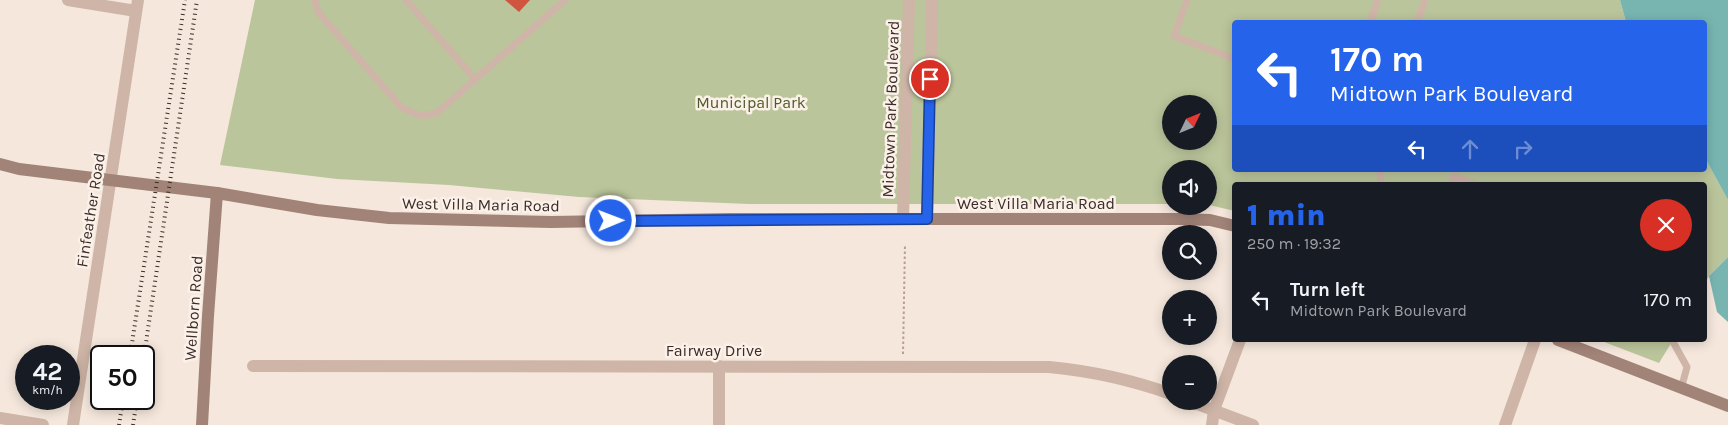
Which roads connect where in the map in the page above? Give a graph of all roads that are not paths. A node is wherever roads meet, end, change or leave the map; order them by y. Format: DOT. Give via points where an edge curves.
graph roads {
  1 [pos="68,0"];
  2 [pos="315,0"];
  3 [pos="406,0"];
  4 [pos="565,0"];
  5 [pos="909,0"];
  6 [pos="932,0"];
  7 [pos="1187,0"];
  8 [pos="1378,0"];
  9 [pos="1425,0"];
  10 [pos="137,6"];
  11 [pos="1371,20"];
  12 [pos="1418,20"];
  13 [pos="1232,58"];
  14 [pos="475,79"];
  15 [pos="0,164"];
  16 [pos="1451,182"];
  17 [pos="1469,182"];
  18 [pos="217,192"];
  19 [pos="903,219"];
  20 [pos="927,219"];
  21 [pos="1232,225"];
  22 [pos="1239,342"];
  23 [pos="1534,342"];
  24 [pos="1563,342"];
  25 [pos="1673,342"];
  26 [pos="253,366"];
  27 [pos="719,366"];
  28 [pos="1680,389"];
  29 [pos="1162,392"];
  30 [pos="1217,402"];
  31 [pos="1728,406"];
  32 [pos="1214,410"];
  33 [pos="0,418"];
  34 [pos="43,425"];
  35 [pos="73,425"];
  36 [pos="202,425"];
  37 [pos="719,425"];
  38 [pos="1212,425"];
  39 [pos="1253,425"];
  40 [pos="1505,425"];
  1 -- 10 [label="street"];
  2 -- 14 [label="lane" via="318,12 402,108 421,116 437,113"];
  3 -- 14 [label="lane"];
  4 -- 14 [label="lane"];
  5 -- 19 [label="street, Midtown Park Boulevard"];
  6 -- 20 [label="street"];
  7 -- 13 [label="lane" via="1174,36"];
  8 -- 11 [label="lane"];
  9 -- 12 [label="lane"];
  10 -- 35 [label="street, Finfeather Road"];
  15 -- 18 [label="main road, West Villa Maria Road" via="29,171"];
  16 -- 17 [label="lane" via="1454,176"];
  18 -- 19 [label="main road, West Villa Maria Road" via="317,210 389,218 551,222"];
  18 -- 36 [label="main road, Wellborn Road"];
  19 -- 20 [label="main road, West Villa Maria Road"];
  20 -- 21 [label="main road, West Villa Maria Road" via="1178,219 1210,220"];
  22 -- 30 [label="street"];
  23 -- 40 [label="street"];
  24 -- 28 [label="main road"];
  25 -- 28 [label="lane" via="1687,367"];
  26 -- 27 [label="street, Fairway Drive"];
  27 -- 29 [label="street, Fairway Drive" via="1049,367 1084,370"];
  27 -- 37 [label="street"];
  28 -- 31 [label="main road"];
  32 -- 38 [label="street"];
  32 -- 39 [label="street"];
  33 -- 34 [label="street"];
}
